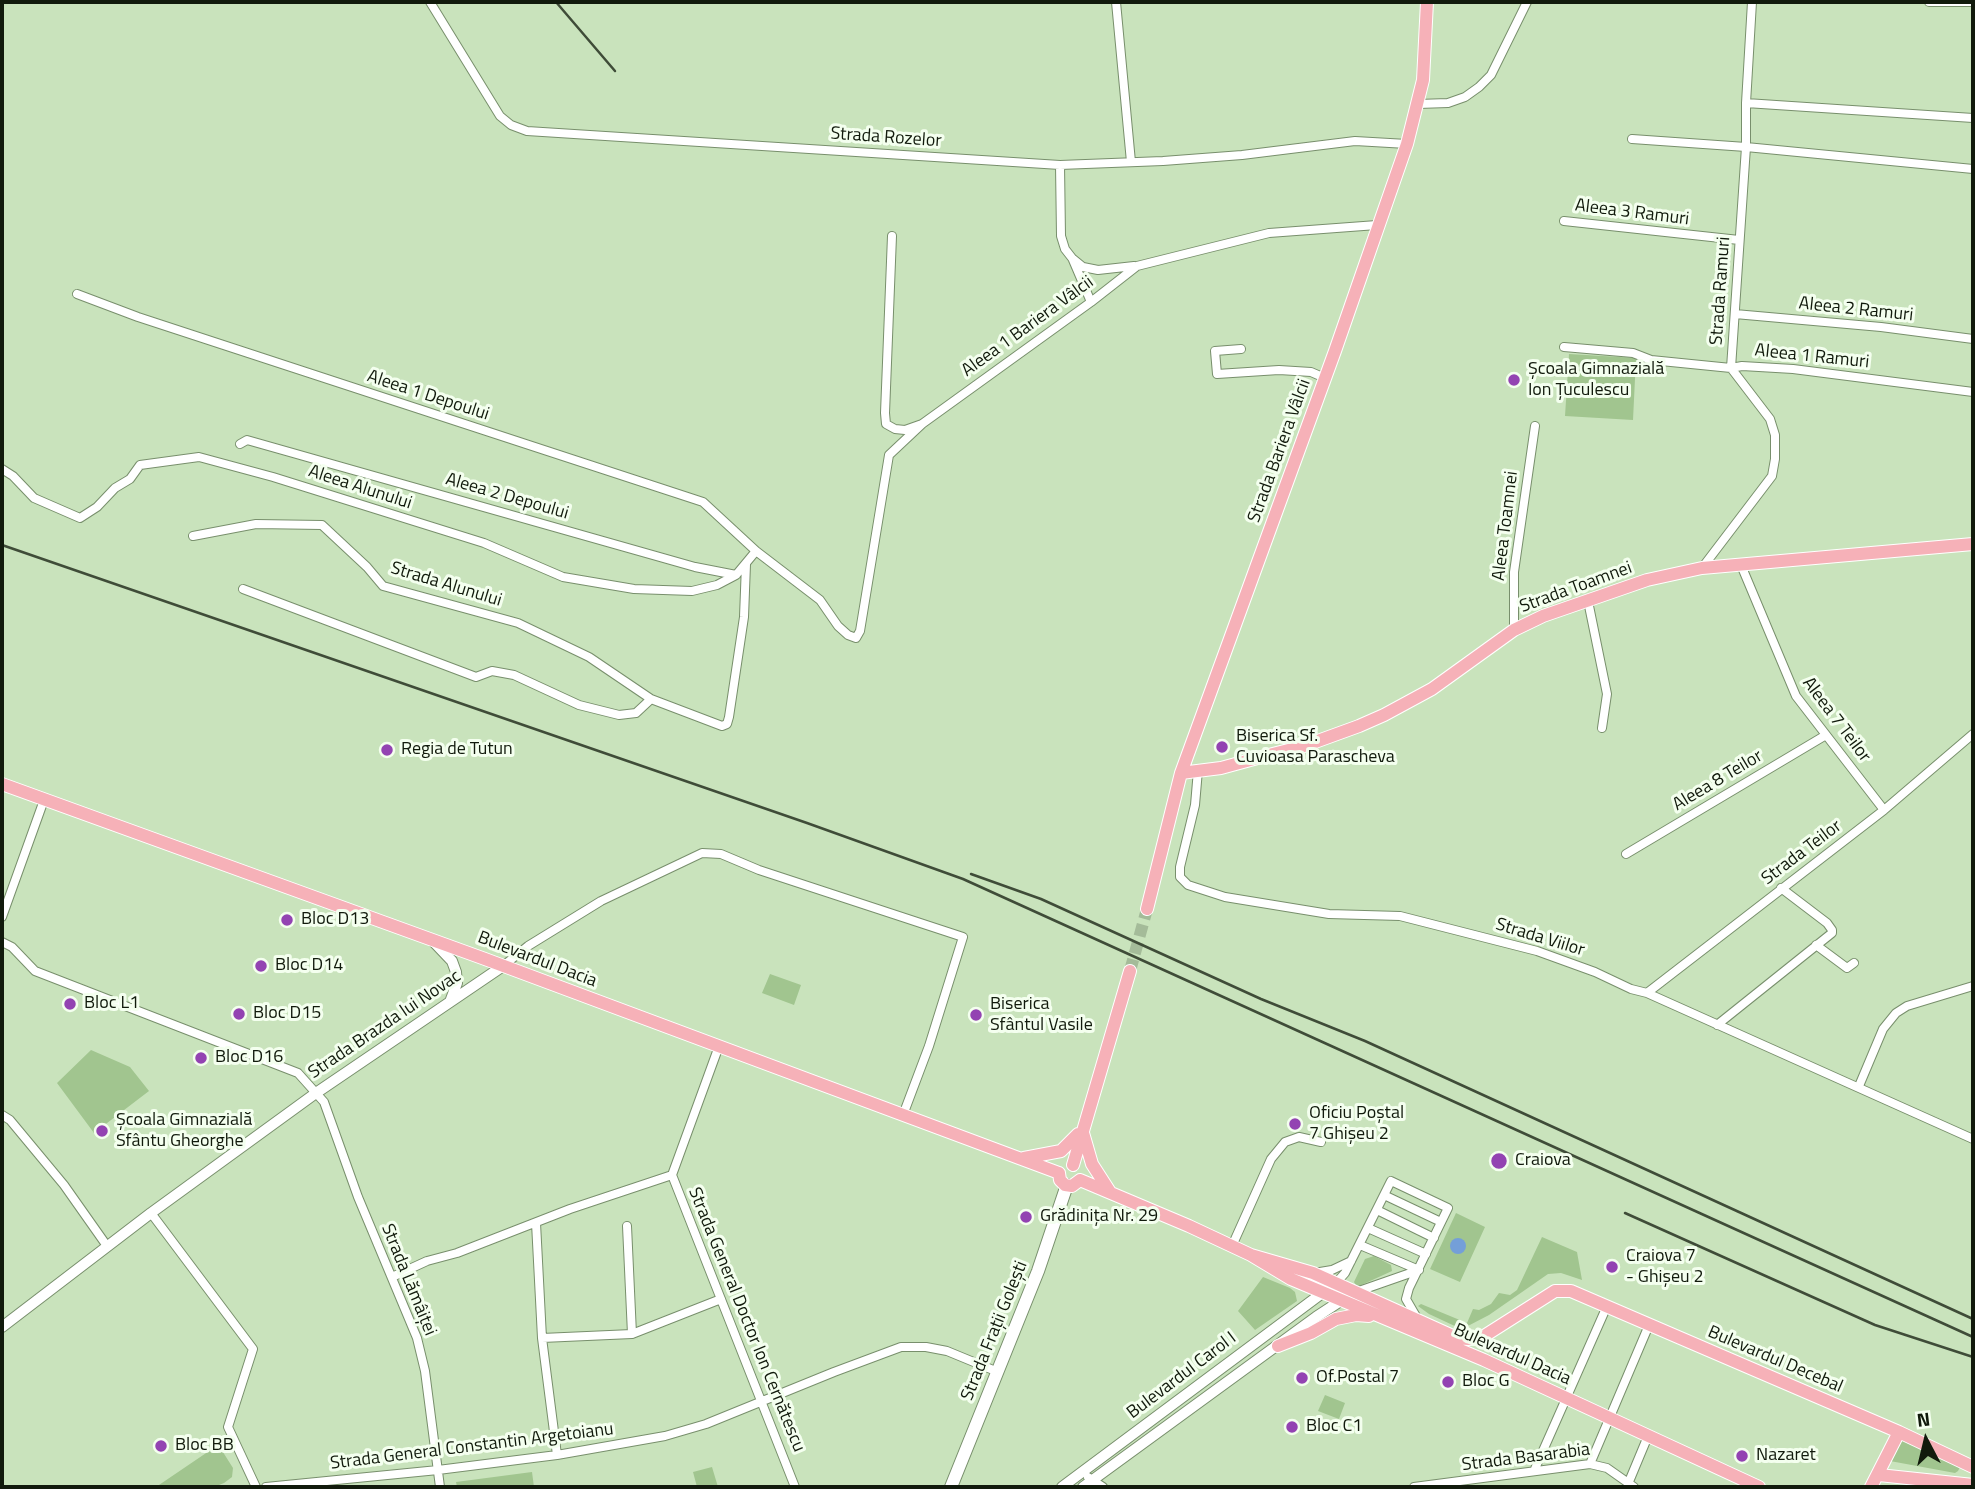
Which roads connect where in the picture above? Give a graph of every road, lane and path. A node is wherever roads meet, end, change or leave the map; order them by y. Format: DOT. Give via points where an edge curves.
graph roads {
  1 [pos="430,2"];
  2 [pos="1116,2"];
  3 [pos="1427,2"];
  4 [pos="1527,2"];
  5 [pos="1752,2"];
  6 [pos="1929,2"];
  7 [pos="1973,2"];
  8 [pos="1746,103"];
  9 [pos="1418,104"];
  10 [pos="1973,118"];
  11 [pos="1632,139"];
  12 [pos="1407,144"];
  13 [pos="1746,147"];
  14 [pos="1131,162"];
  15 [pos="1060,165"];
  16 [pos="1973,169"];
  17 [pos="1564,221"];
  18 [pos="1377,225"];
  19 [pos="892,236"];
  20 [pos="1740,240"];
  21 [pos="1072,258"];
  22 [pos="1137,266"];
  23 [pos="77,294"];
  24 [pos="1091,302"];
  25 [pos="1735,314"];
  26 [pos="1973,339"];
  27 [pos="1564,347"];
  28 [pos="1241,349"];
  29 [pos="1731,368"];
  30 [pos="1325,377"];
  31 [pos="1973,392"];
  32 [pos="922,424"];
  33 [pos="1535,426"];
  34 [pos="240,444"];
  35 [pos="2,469"];
  36 [pos="193,536"];
  37 [pos="1973,544"];
  38 [pos="756,551"];
  39 [pos="746,564"];
  40 [pos="1741,565"];
  41 [pos="1702,568"];
  42 [pos="736,575"];
  43 [pos="243,589"];
  44 [pos="1588,601"];
  45 [pos="1514,630"];
  46 [pos="650,699"];
  47 [pos="1602,729"];
  48 [pos="1826,734"];
  49 [pos="1973,734"];
  50 [pos="1198,770"];
  51 [pos="1181,773"];
  52 [pos="2,785"];
  53 [pos="44,800"];
  54 [pos="1884,810"];
  55 [pos="1626,854"];
  56 [pos="1781,888"];
  57 [pos="1147,909"];
  58 [pos="2,917"];
  59 [pos="433,940"];
  60 [pos="2,942"];
  61 [pos="1816,945"];
  62 [pos="1854,963"];
  63 [pos="503,966"];
  64 [pos="1130,971"];
  65 [pos="1973,985"];
  66 [pos="1647,993"];
  67 [pos="449,1003"];
  68 [pos="1717,1025"];
  69 [pos="719,1046"];
  70 [pos="1859,1086"];
  71 [pos="316,1093"];
  72 [pos="2,1115"];
  73 [pos="903,1115"];
  74 [pos="1083,1128"];
  75 [pos="1973,1139"];
  76 [pos="1321,1142"];
  77 [pos="1022,1158"];
  78 [pos="1073,1165"];
  79 [pos="1059,1173"];
  80 [pos="672,1175"];
  81 [pos="1080,1180"];
  82 [pos="1066,1185"];
  83 [pos="1110,1193"];
  84 [pos="1384,1195"];
  85 [pos="1377,1210"];
  86 [pos="151,1213"];
  87 [pos="1441,1222"];
  88 [pos="536,1223"];
  89 [pos="627,1226"];
  90 [pos="1368,1228"];
  91 [pos="1434,1238"];
  92 [pos="1360,1245"];
  93 [pos="107,1246"];
  94 [pos="1232,1246"];
  95 [pos="1426,1254"];
  96 [pos="1251,1255"];
  97 [pos="1351,1261"];
  98 [pos="1419,1270"];
  99 [pos="1313,1273"];
  100 [pos="392,1277"];
  101 [pos="1336,1283"];
  102 [pos="1356,1292"];
  103 [pos="1322,1293"];
  104 [pos="721,1299"];
  105 [pos="1341,1301"];
  106 [pos="1607,1306"];
  107 [pos="1381,1317"];
  108 [pos="1420,1321"];
  109 [pos="1649,1325"];
  110 [pos="2,1327"];
  111 [pos="632,1334"];
  112 [pos="542,1338"];
  113 [pos="1481,1338"];
  114 [pos="1278,1346"];
  115 [pos="1484,1360"];
  116 [pos="998,1372"];
  117 [pos="1566,1398"];
  118 [pos="761,1402"];
  119 [pos="1608,1418"];
  120 [pos="1899,1432"];
  121 [pos="1648,1436"];
  122 [pos="557,1455"];
  123 [pos="1590,1464"];
  124 [pos="1973,1466"];
  125 [pos="438,1471"];
  126 [pos="1534,1471"];
  127 [pos="957,1473"];
  128 [pos="1879,1475"];
  129 [pos="1087,1480"];
  130 [pos="1973,1485"];
  131 [pos="1630,1486"];
  132 [pos="256,1487"];
  133 [pos="266,1487"];
  134 [pos="440,1487"];
  135 [pos="795,1487"];
  136 [pos="951,1487"];
  137 [pos="962,1487"];
  138 [pos="1062,1487"];
  139 [pos="1103,1487"];
  140 [pos="1414,1487"];
  141 [pos="1759,1487"];
  142 [pos="1871,1487"];
  1 -- 15 [label="street, Strada Rozelor" via="496,111 511,125 527,131"];
  2 -- 14 [label="street"];
  3 -- 9 [label="main road, Strada Bariera Vâlcii"];
  4 -- 9 [label="street" via="1491,75 1479,87 1448,103"];
  5 -- 8 [label="street, Strada Ramuri"];
  6 -- 7 [label="street"];
  8 -- 10 [label="street"];
  8 -- 13 [label="street, Strada Ramuri"];
  9 -- 12 [label="main road, Strada Bariera Vâlcii"];
  11 -- 13 [label="street"];
  12 -- 14 [label="street, Strada Rozelor" via="1355,141"];
  12 -- 18 [label="main road, Strada Bariera Vâlcii"];
  13 -- 16 [label="street"];
  13 -- 20 [label="street, Strada Ramuri"];
  14 -- 15 [label="street, Strada Rozelor"];
  15 -- 21 [label="street" via="1061,236"];
  17 -- 20 [label="street, Aleea 3 Ramuri"];
  18 -- 22 [label="street, Aleea 1 Bariera Vâlcii" via="1269,233"];
  18 -- 30 [label="main road, Strada Bariera Vâlcii"];
  19 -- 32 [label="street" via="886,424 905,430"];
  20 -- 25 [label="street, Strada Ramuri"];
  21 -- 22 [label="street" via="1083,267 1098,270"];
  21 -- 24 [label="street"];
  22 -- 24 [label="street, Aleea 1 Bariera Vâlcii"];
  23 -- 38 [label="street, Aleea 1 Depoului" via="703,502"];
  24 -- 32 [label="street, Aleea 1 Bariera Vâlcii"];
  25 -- 26 [label="street, Aleea 2 Ramuri"];
  25 -- 29 [label="street, Strada Ramuri"];
  27 -- 29 [label="street, Aleea 1 Ramuri"];
  28 -- 30 [label="street" via="1216,351 1217,374 1279,370"];
  29 -- 31 [label="street, Aleea 1 Ramuri" via="1793,369"];
  29 -- 41 [label="street, Strada Ramuri" via="1770,419 1775,459 1772,476"];
  30 -- 51 [label="main road, Strada Bariera Vâlcii"];
  32 -- 38 [label="street, Aleea 1 Depoului" via="889,455 856,638 838,626 820,600"];
  33 -- 45 [label="street, Aleea Toamnei" via="1514,572"];
  34 -- 42 [label="street, Aleea 2 Depoului" via="247,440"];
  35 -- 42 [label="street, Aleea Alunului" via="34,498 80,518 130,479 140,465 199,457 484,544 563,577 634,589 692,591"];
  36 -- 46 [label="street, Strada Alunului" via="256,524 322,525 383,586 518,623 589,657"];
  37 -- 40 [label="main road, Strada Toamnei"];
  38 -- 39 [label="street"];
  39 -- 42 [label="street"];
  39 -- 46 [label="street, Strada Alunului" via="744,617 727,724 714,724"];
  40 -- 41 [label="main road, Strada Toamnei"];
  40 -- 48 [label="street, Aleea 7 Teilor" via="1787,681"];
  41 -- 44 [label="main road, Strada Toamnei" via="1647,580"];
  43 -- 46 [label="street" via="476,677 492,671 514,676 579,705 619,715 636,713"];
  44 -- 45 [label="main road, Strada Toamnei"];
  44 -- 47 [label="street" via="1607,694"];
  45 -- 50 [label="main road, Strada Toamnei" via="1432,689 1384,715 1304,746"];
  48 -- 54 [label="street, Aleea 7 Teilor"];
  48 -- 55 [label="street, Aleea 8 Teilor"];
  49 -- 54 [label="street, Strada Teilor"];
  50 -- 51 [label="main road, Strada Toamnei"];
  50 -- 66 [label="street, Strada Viilor" via="1180,867 1180,877 1188,885 1225,897 1304,911 1400,916 1537,951"];
  51 -- 57 [label="main road, Strada Bariera Vâlcii"];
  52 -- 53 [label="main road, Bulevardul Dacia"];
  53 -- 58 [label="street"];
  53 -- 59 [label="main road, Bulevardul Dacia"];
  54 -- 56 [label="street, Strada Teilor"];
  56 -- 61 [label="street" via="1831,928 1832,933"];
  56 -- 66 [label="street, Strada Teilor"];
  59 -- 63 [label="main road, Bulevardul Dacia"];
  59 -- 67 [label="street" via="456,972"];
  60 -- 71 [label="street" via="35,971 299,1073"];
  61 -- 62 [label="street" via="1847,968"];
  61 -- 68 [label="street"];
  63 -- 67 [label="street, Strada Brazda lui Novac"];
  63 -- 69 [label="main road, Bulevardul Dacia"];
  63 -- 73 [label="street, Strada Brazda lui Novac" via="601,901 702,853 721,854 963,936"];
  64 -- 74 [label="main road"];
  65 -- 70 [label="street" via="1896,1013 1883,1029"];
  66 -- 68 [label="street, Strada Viilor"];
  67 -- 71 [label="street, Strada Brazda lui Novac"];
  68 -- 70 [label="street, Strada Viilor"];
  69 -- 73 [label="main road, Bulevardul Dacia"];
  69 -- 80 [label="street, Strada General Doctor Ion Cernătescu"];
  70 -- 75 [label="street, Strada Viilor"];
  71 -- 86 [label="street, Strada Brazda lui Novac"];
  71 -- 100 [label="street, Strada Lămâiței" via="324,1102"];
  72 -- 93 [label="street" via="64,1185"];
  73 -- 77 [label="main road, Bulevardul Dacia"];
  74 -- 77 [label="main road" via="1061,1151"];
  74 -- 78 [label="main road"];
  74 -- 83 [label="main road" via="1092,1164"];
  76 -- 94 [label="street" via="1300,1137 1284,1142 1271,1159"];
  77 -- 79 [label="main road, Bulevardul Dacia"];
  78 -- 79 [label="main road"];
  78 -- 81 [label="main road" via="1080,1170"];
  79 -- 82 [label="main road"];
  80 -- 88 [label="street"];
  80 -- 104 [label="street, Strada General Doctor Ion Cernătescu"];
  81 -- 82 [label="main road"];
  81 -- 83 [label="main road, Bulevardul Dacia"];
  82 -- 116 [label="main road, Strada Frații Golești"];
  83 -- 94 [label="main road, Bulevardul Dacia"];
  84 -- 85 [label="street"];
  84 -- 87 [label="street"];
  84 -- 87 [label="street" via="1391,1181 1448,1208"];
  85 -- 90 [label="street"];
  85 -- 91 [label="street"];
  86 -- 93 [label="street, Strada Brazda lui Novac"];
  86 -- 132 [label="street" via="253,1349 228,1427"];
  87 -- 91 [label="street"];
  88 -- 100 [label="street"];
  88 -- 112 [label="street"];
  89 -- 111 [label="street"];
  90 -- 92 [label="street"];
  90 -- 95 [label="street"];
  91 -- 95 [label="street"];
  92 -- 97 [label="street"];
  92 -- 98 [label="street"];
  93 -- 110 [label="street, Strada Brazda lui Novac"];
  94 -- 96 [label="main road, Bulevardul Dacia"];
  95 -- 98 [label="street"];
  96 -- 99 [label="main road, Bulevardul Dacia"];
  96 -- 103 [label="main road, Bulevardul Dacia"];
  97 -- 99 [label="street"];
  97 -- 101 [label="street"];
  98 -- 102 [label="street"];
  98 -- 108 [label="street" via="1406,1299"];
  99 -- 101 [label="main road, Bulevardul Dacia"];
  100 -- 125 [label="street, Strada Lămâiței" via="425,1371"];
  101 -- 102 [label="main road, Bulevardul Dacia"];
  101 -- 103 [label="street, Bulevardul Carol I"];
  102 -- 105 [label="street, Bulevardul Carol I"];
  102 -- 108 [label="main road, Bulevardul Dacia"];
  103 -- 105 [label="main road, Bulevardul Dacia"];
  103 -- 129 [label="street, Bulevardul Carol I"];
  104 -- 111 [label="street"];
  104 -- 118 [label="street, Strada General Doctor Ion Cernătescu"];
  105 -- 107 [label="main road, Bulevardul Dacia"];
  105 -- 114 [label="street, Bulevardul Carol I"];
  106 -- 109 [label="main road, Bulevardul Decebal"];
  106 -- 113 [label="main road, Bulevardul Decebal" via="1562,1290"];
  106 -- 117 [label="street"];
  107 -- 114 [label="main road" via="1343,1317"];
  107 -- 115 [label="main road, Bulevardul Dacia"];
  108 -- 113 [label="main road, Bulevardul Dacia" via="1457,1338"];
  109 -- 119 [label="street"];
  109 -- 120 [label="main road, Bulevardul Decebal"];
  111 -- 112 [label="street"];
  112 -- 122 [label="street"];
  113 -- 115 [label="main road"];
  114 -- 129 [label="street, Bulevardul Carol I"];
  115 -- 117 [label="main road, Bulevardul Dacia"];
  116 -- 118 [label="street, Strada General Constantin Argetoianu" via="947,1351 901,1347"];
  116 -- 127 [label="main road, Strada Frații Golești"];
  117 -- 119 [label="main road, Bulevardul Dacia"];
  117 -- 126 [label="street"];
  118 -- 122 [label="street, Strada General Constantin Argetoianu" via="665,1436"];
  118 -- 135 [label="street, Strada General Doctor Ion Cernătescu"];
  119 -- 121 [label="main road, Bulevardul Dacia"];
  119 -- 123 [label="street"];
  120 -- 124 [label="main road, Bulevardul Decebal"];
  120 -- 128 [label="main road"];
  121 -- 131 [label="street"];
  121 -- 141 [label="main road, Bulevardul Dacia"];
  122 -- 125 [label="street, Strada General Constantin Argetoianu"];
  123 -- 126 [label="street, Strada Basarabia"];
  123 -- 131 [label="street, Strada Basarabia" via="1607,1468"];
  125 -- 133 [label="street, Strada General Constantin Argetoianu"];
  125 -- 134 [label="street, Strada Lămâiței"];
  126 -- 140 [label="street, Strada Basarabia"];
  127 -- 136 [label="main road, Strada Frații Golești"];
  127 -- 137 [label="main road"];
  128 -- 130 [label="main road"];
  128 -- 142 [label="main road"];
  129 -- 138 [label="street, Bulevardul Carol I"];
  129 -- 139 [label="street"];
}
